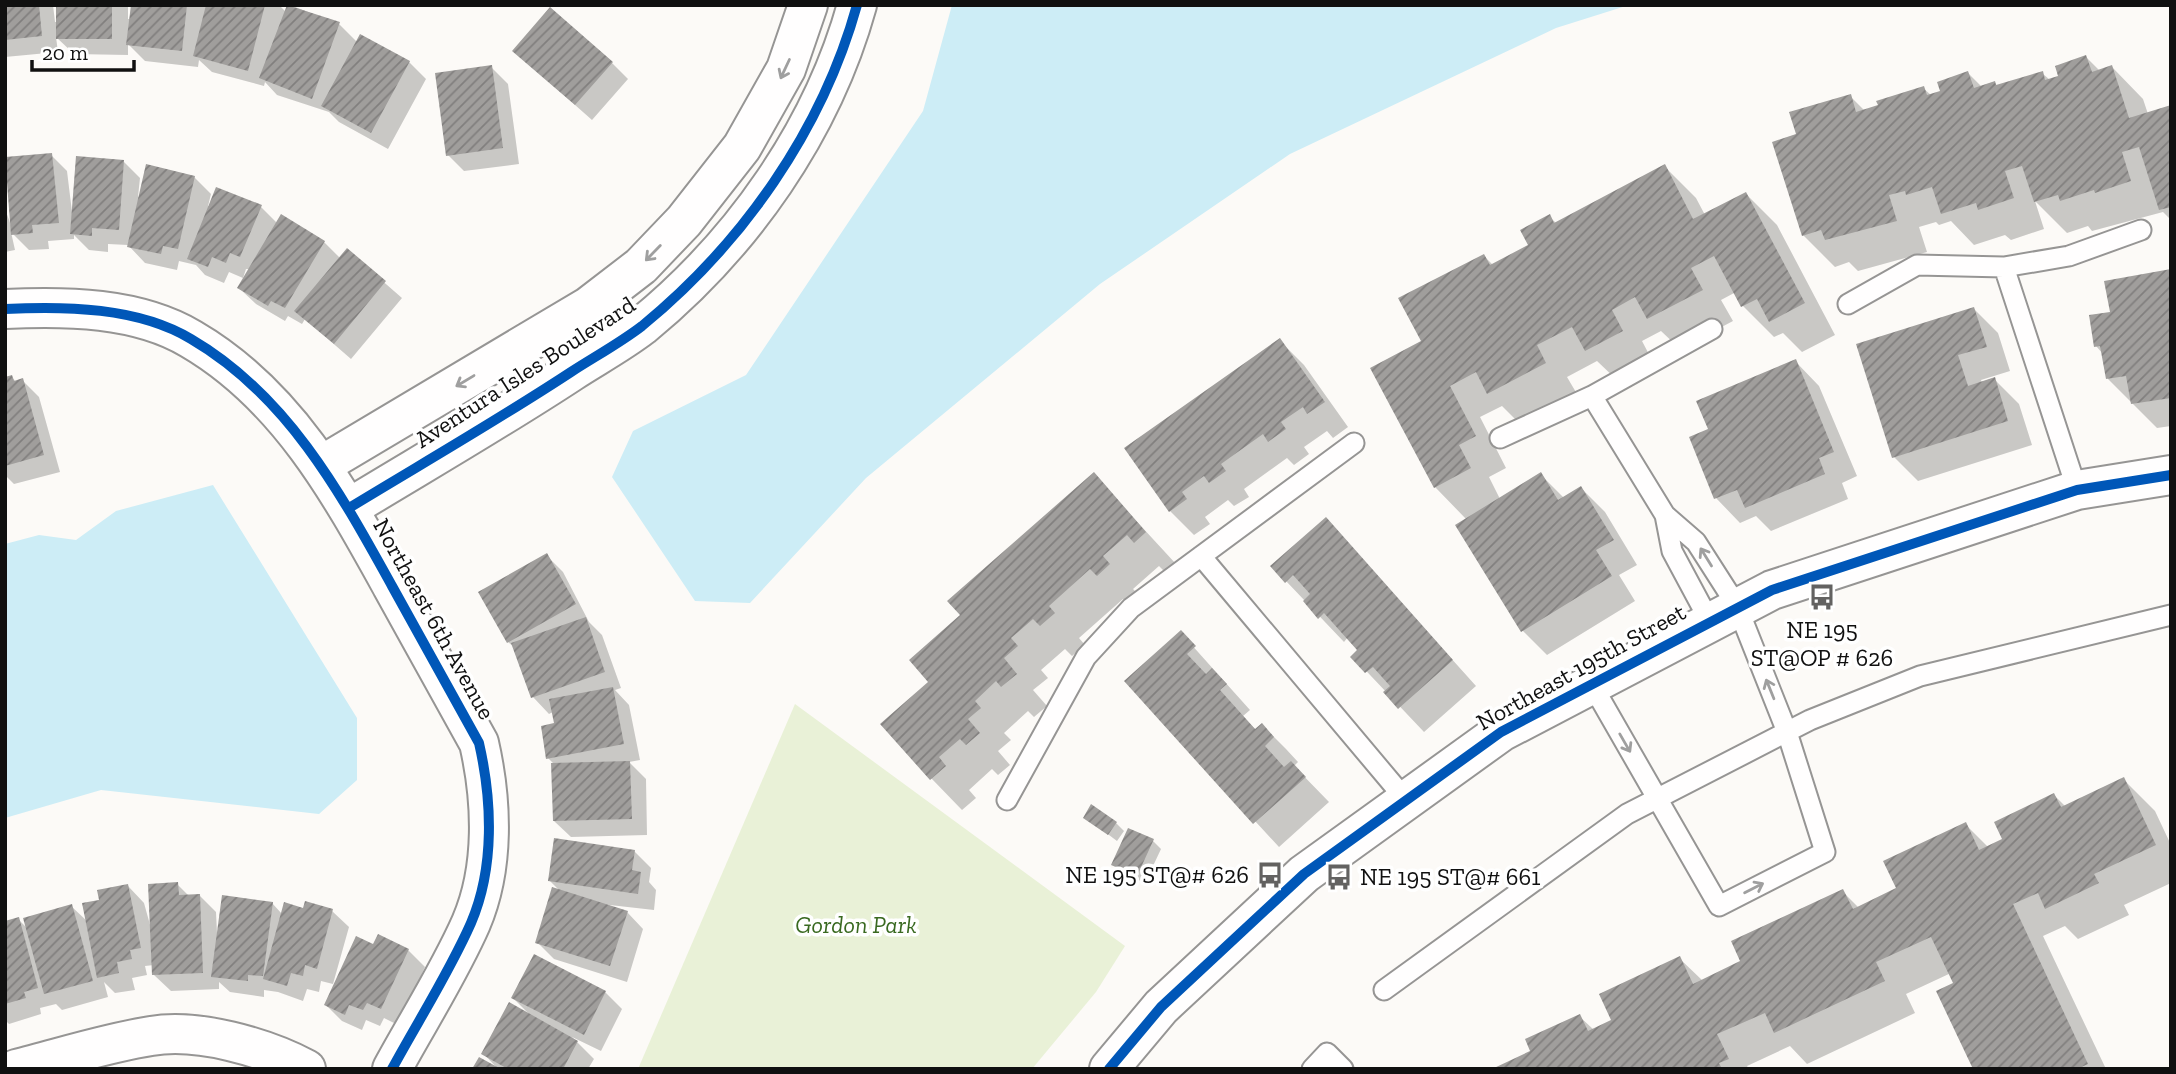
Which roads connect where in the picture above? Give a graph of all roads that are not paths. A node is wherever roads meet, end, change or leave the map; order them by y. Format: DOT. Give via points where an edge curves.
graph roads {
  1 [pos="808,5"];
  2 [pos="857,5"];
  3 [pos="2141,230"];
  4 [pos="2004,267"];
  5 [pos="1848,304"];
  6 [pos="5,309"];
  7 [pos="1712,329"];
  8 [pos="1592,396"];
  9 [pos="1500,438"];
  10 [pos="1354,443"];
  11 [pos="322,465"];
  12 [pos="2171,475"];
  13 [pos="2077,491"];
  14 [pos="349,508"];
  15 [pos="1665,515"];
  16 [pos="1201,556"];
  17 [pos="1723,613"];
  18 [pos="2171,615"];
  19 [pos="1591,683"];
  20 [pos="1787,732"];
  21 [pos="1657,799"];
  22 [pos="1007,800"];
  23 [pos="1406,800"];
  24 [pos="1384,990"];
  25 [pos="16,1069"];
  26 [pos="306,1069"];
  27 [pos="392,1069"];
  28 [pos="1109,1069"];
  29 [pos="1312,1069"];
  30 [pos="1343,1069"];
  1 -- 11 [label="street, Aventura Isles Boulevard, one-way" via="786,69 742,147 684,221 640,266 589,306"];
  2 -- 14 [label="street, Aventura Isles Boulevard" via="848,38 814,114 767,193 702,271 640,327"];
  3 -- 4 [label="lane" via="2069,256"];
  4 -- 5 [label="lane" via="1917,265"];
  4 -- 13 [label="lane"];
  6 -- 11 [label="street, Northeast 6th Avenue" via="49,307 104,313 152,322 190,338 272,402"];
  7 -- 8 [label="lane"];
  8 -- 9 [label="lane"];
  8 -- 15 [label="lane"];
  10 -- 16 [label="lane"];
  11 -- 14 [label="street, Northeast 6th Avenue"];
  12 -- 13 [label="street, Northeast 195th Street"];
  13 -- 17 [label="street, Northeast 195th Street" via="1772,590"];
  14 -- 27 [label="street, Northeast 6th Avenue" via="479,743 488,783 488,856 472,921"];
  15 -- 17 [label="lane" via="1672,551"];
  17 -- 15 [label="lane, one-way" via="1696,541"];
  16 -- 22 [label="lane" via="1131,608 1086,657"];
  16 -- 23 [label="lane"];
  17 -- 19 [label="street, Northeast 195th Street"];
  20 -- 17 [label="lane, one-way"];
  18 -- 20 [label="lane" via="1920,676"];
  19 -- 21 [label="lane, one-way"];
  19 -- 23 [label="street, Northeast 195th Street" via="1502,732"];
  20 -- 21 [label="lane"];
  21 -- 20 [label="lane, one-way" via="1719,906 1825,852"];
  21 -- 24 [label="lane" via="1627,814"];
  23 -- 28 [label="street, Northeast 195th Street" via="1304,874 1161,1007"];
  25 -- 26 [label="street" via="153,1035 224,1039 279,1055"];
  29 -- 30 [label="lane" via="1327,1053"];
}
